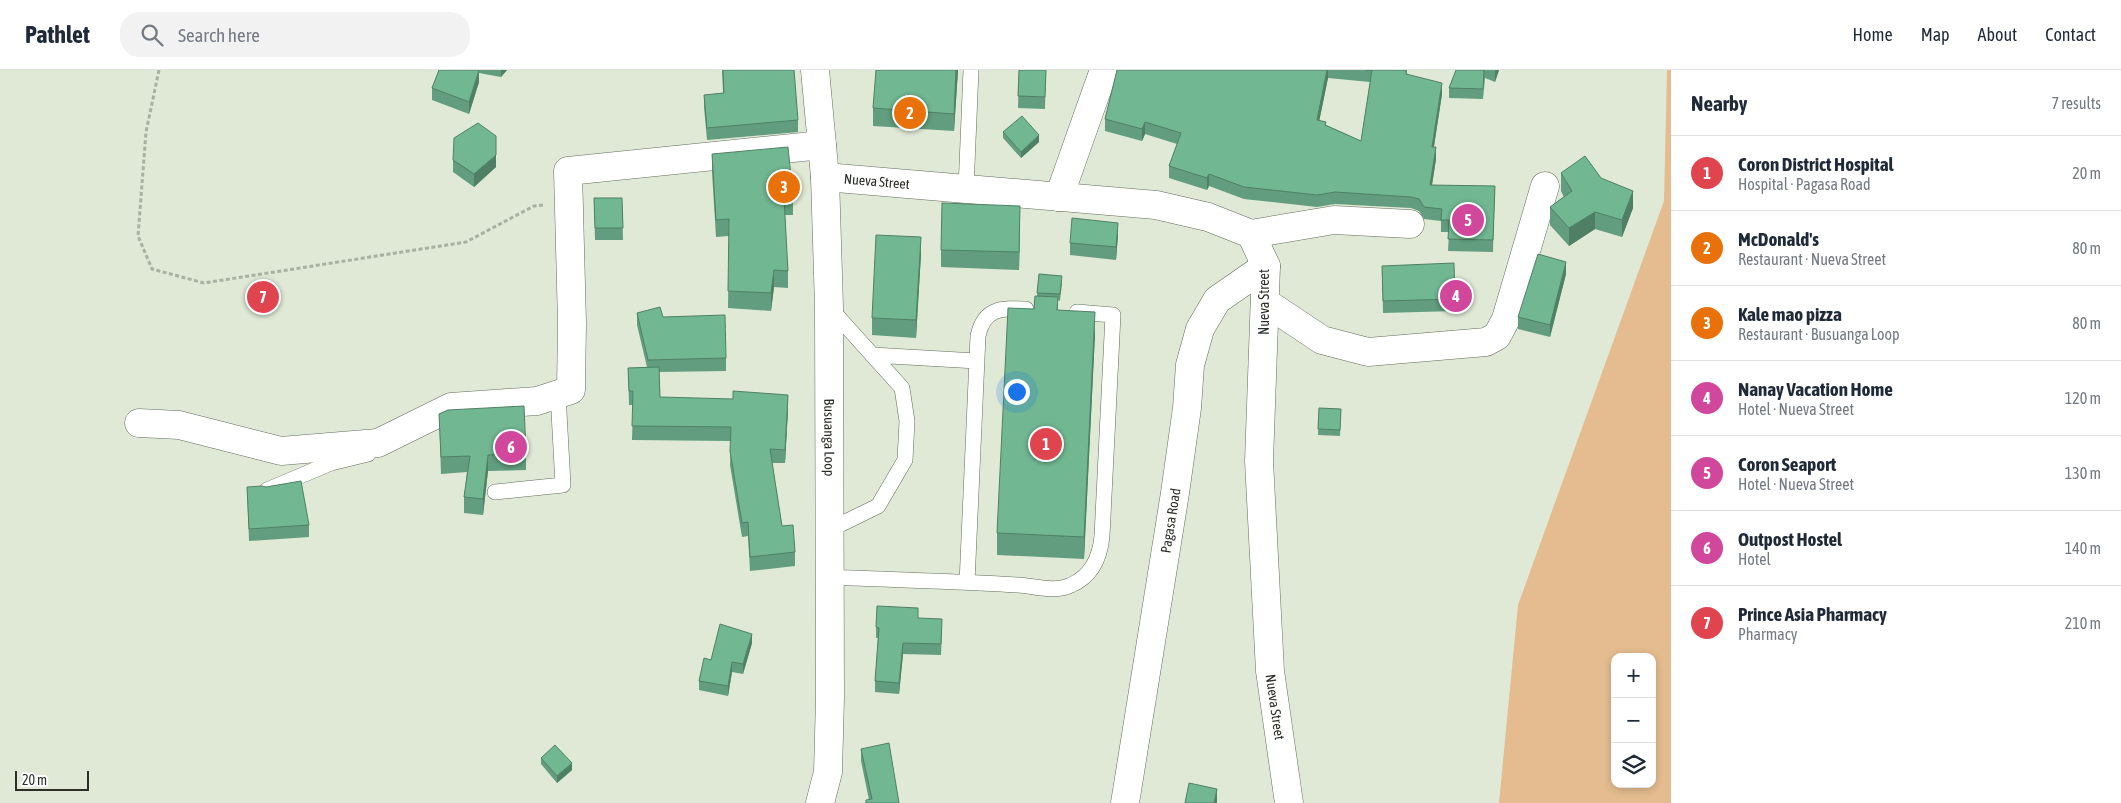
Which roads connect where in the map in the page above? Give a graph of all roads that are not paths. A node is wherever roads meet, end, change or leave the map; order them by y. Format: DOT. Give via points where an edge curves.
graph roads {
  1 [pos="815,70"];
  2 [pos="971,70"];
  3 [pos="1104,70"];
  4 [pos="822,145"];
  5 [pos="825,177"];
  6 [pos="1545,186"];
  7 [pos="966,189"];
  8 [pos="1059,198"];
  9 [pos="1410,224"];
  10 [pos="1251,234"];
  11 [pos="1266,266"];
  12 [pos="1265,302"];
  13 [pos="829,307"];
  14 [pos="1038,310"];
  15 [pos="1066,312"];
  16 [pos="872,355"];
  17 [pos="977,361"];
  18 [pos="558,394"];
  19 [pos="139,423"];
  20 [pos="378,443"];
  21 [pos="267,490"];
  22 [pos="494,492"];
  23 [pos="829,530"];
  24 [pos="830,577"];
  25 [pos="967,583"];
  26 [pos="820,803"];
  27 [pos="1125,803"];
  28 [pos="1289,803"];
  1 -- 4 [label="street, Busuanga Loop"];
  2 -- 7 [label="lane"];
  3 -- 8 [label="street"];
  4 -- 5 [label="street, Busuanga Loop"];
  4 -- 18 [label="street" via="568,171 571,390"];
  5 -- 7 [label="street, Nueva Street"];
  5 -- 13 [label="street, Busuanga Loop"];
  6 -- 12 [label="street" via="1506,319 1497,336 1486,342 1368,352 1322,340"];
  7 -- 8 [label="street, Nueva Street"];
  8 -- 10 [label="street, Nueva Street" via="1156,205 1208,217"];
  9 -- 10 [label="street" via="1334,220"];
  10 -- 11 [label="street, Nueva Street"];
  11 -- 12 [label="street, Nueva Street"];
  11 -- 27 [label="street, Pagasa Road" via="1217,300 1200,329 1190,365 1175,493"];
  12 -- 28 [label="street, Nueva Street" via="1259,461 1270,671"];
  13 -- 16 [label="lane"];
  13 -- 23 [label="street, Busuanga Loop"];
  14 -- 17 [label="lane" via="1000,309 984,319 978,336"];
  15 -- 25 [label="lane" via="1113,315 1102,536 1097,561 1081,580 1057,589"];
  16 -- 17 [label="lane"];
  16 -- 23 [label="lane" via="902,388 907,421 905,460 878,506"];
  17 -- 25 [label="lane"];
  18 -- 20 [label="street" via="537,401 452,407"];
  18 -- 22 [label="lane" via="563,484"];
  19 -- 20 [label="street" via="179,425 281,451"];
  20 -- 21 [label="lane" via="367,455 331,464"];
  23 -- 24 [label="street, Busuanga Loop"];
  24 -- 25 [label="lane"];
  24 -- 26 [label="street, Busuanga Loop" via="828,772"];
}
